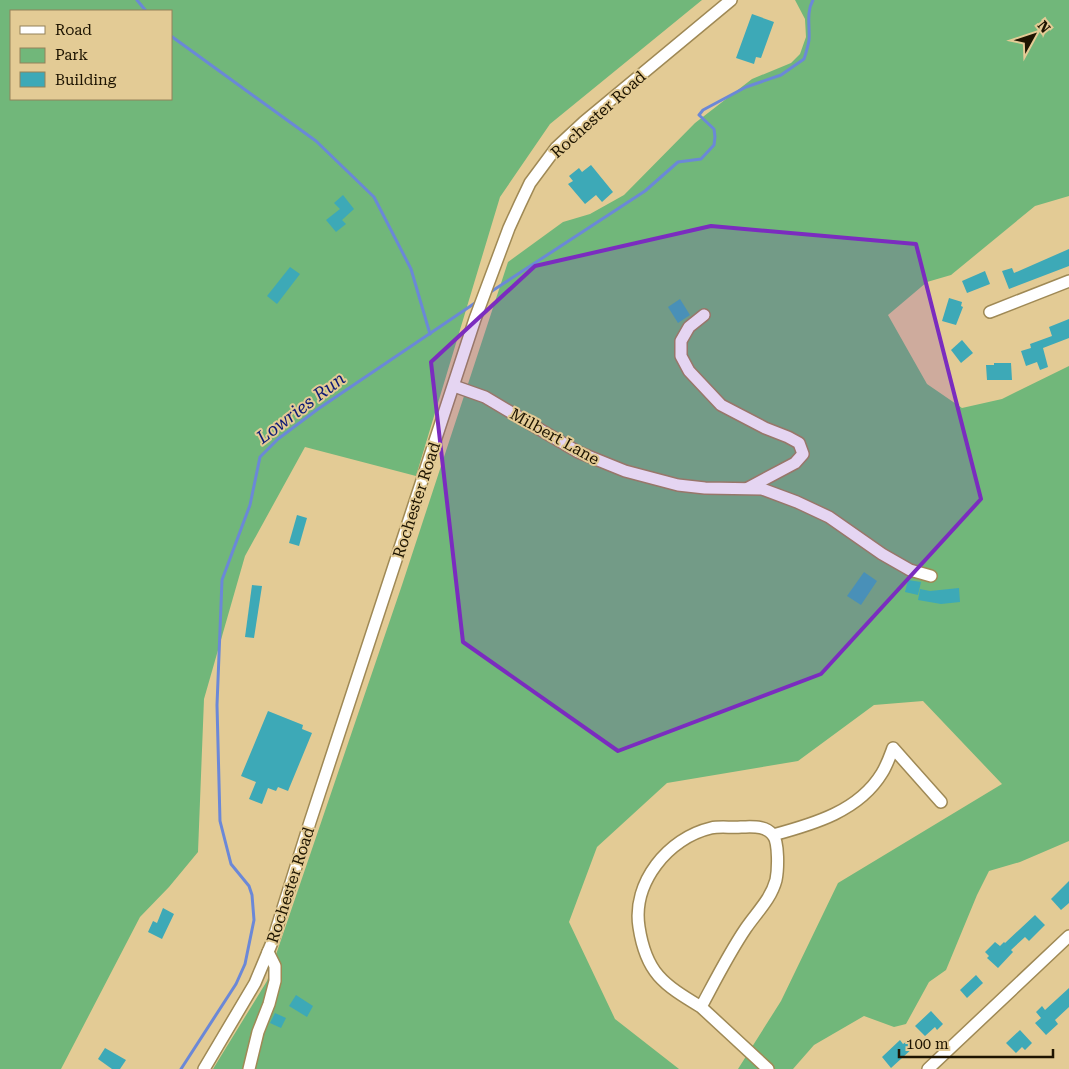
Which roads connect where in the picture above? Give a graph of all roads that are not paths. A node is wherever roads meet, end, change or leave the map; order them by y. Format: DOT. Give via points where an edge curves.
graph roads {
  1 [pos="731,0"];
  2 [pos="1069,281"];
  3 [pos="990,312"];
  4 [pos="704,315"];
  5 [pos="454,386"];
  6 [pos="748,488"];
  7 [pos="931,576"];
  8 [pos="941,802"];
  9 [pos="773,835"];
  10 [pos="1069,936"];
  11 [pos="268,952"];
  12 [pos="701,1007"];
  13 [pos="204,1069"];
  14 [pos="249,1069"];
  15 [pos="768,1069"];
  16 [pos="928,1069"];
  1 -- 5 [label="street, Rochester Road" via="584,122 556,148 530,183 508,228"];
  2 -- 3 [label="street"];
  4 -- 6 [label="street, Milbert Lane" via="689,327 681,340 682,356 689,371 721,405 799,443 803,454 796,462"];
  5 -- 6 [label="street, Milbert Lane" via="485,397 578,452 608,465 678,484 704,488"];
  5 -- 11 [label="street, Rochester Road"];
  6 -- 7 [label="street, Milbert Lane" via="777,494 828,517 882,554 910,570"];
  8 -- 9 [label="street" via="893,748 883,772 871,788 852,804 832,816"];
  9 -- 12 [label="street" via="778,850 776,880"];
  9 -- 12 [label="street" via="762,827 712,828 697,833 664,856 653,869 643,891 637,914 642,945 653,970 670,989"];
  10 -- 16 [label="street"];
  11 -- 13 [label="street, Rochester Road" via="245,1001"];
  11 -- 14 [label="street" via="276,966 275,980"];
  12 -- 15 [label="street"];
}
